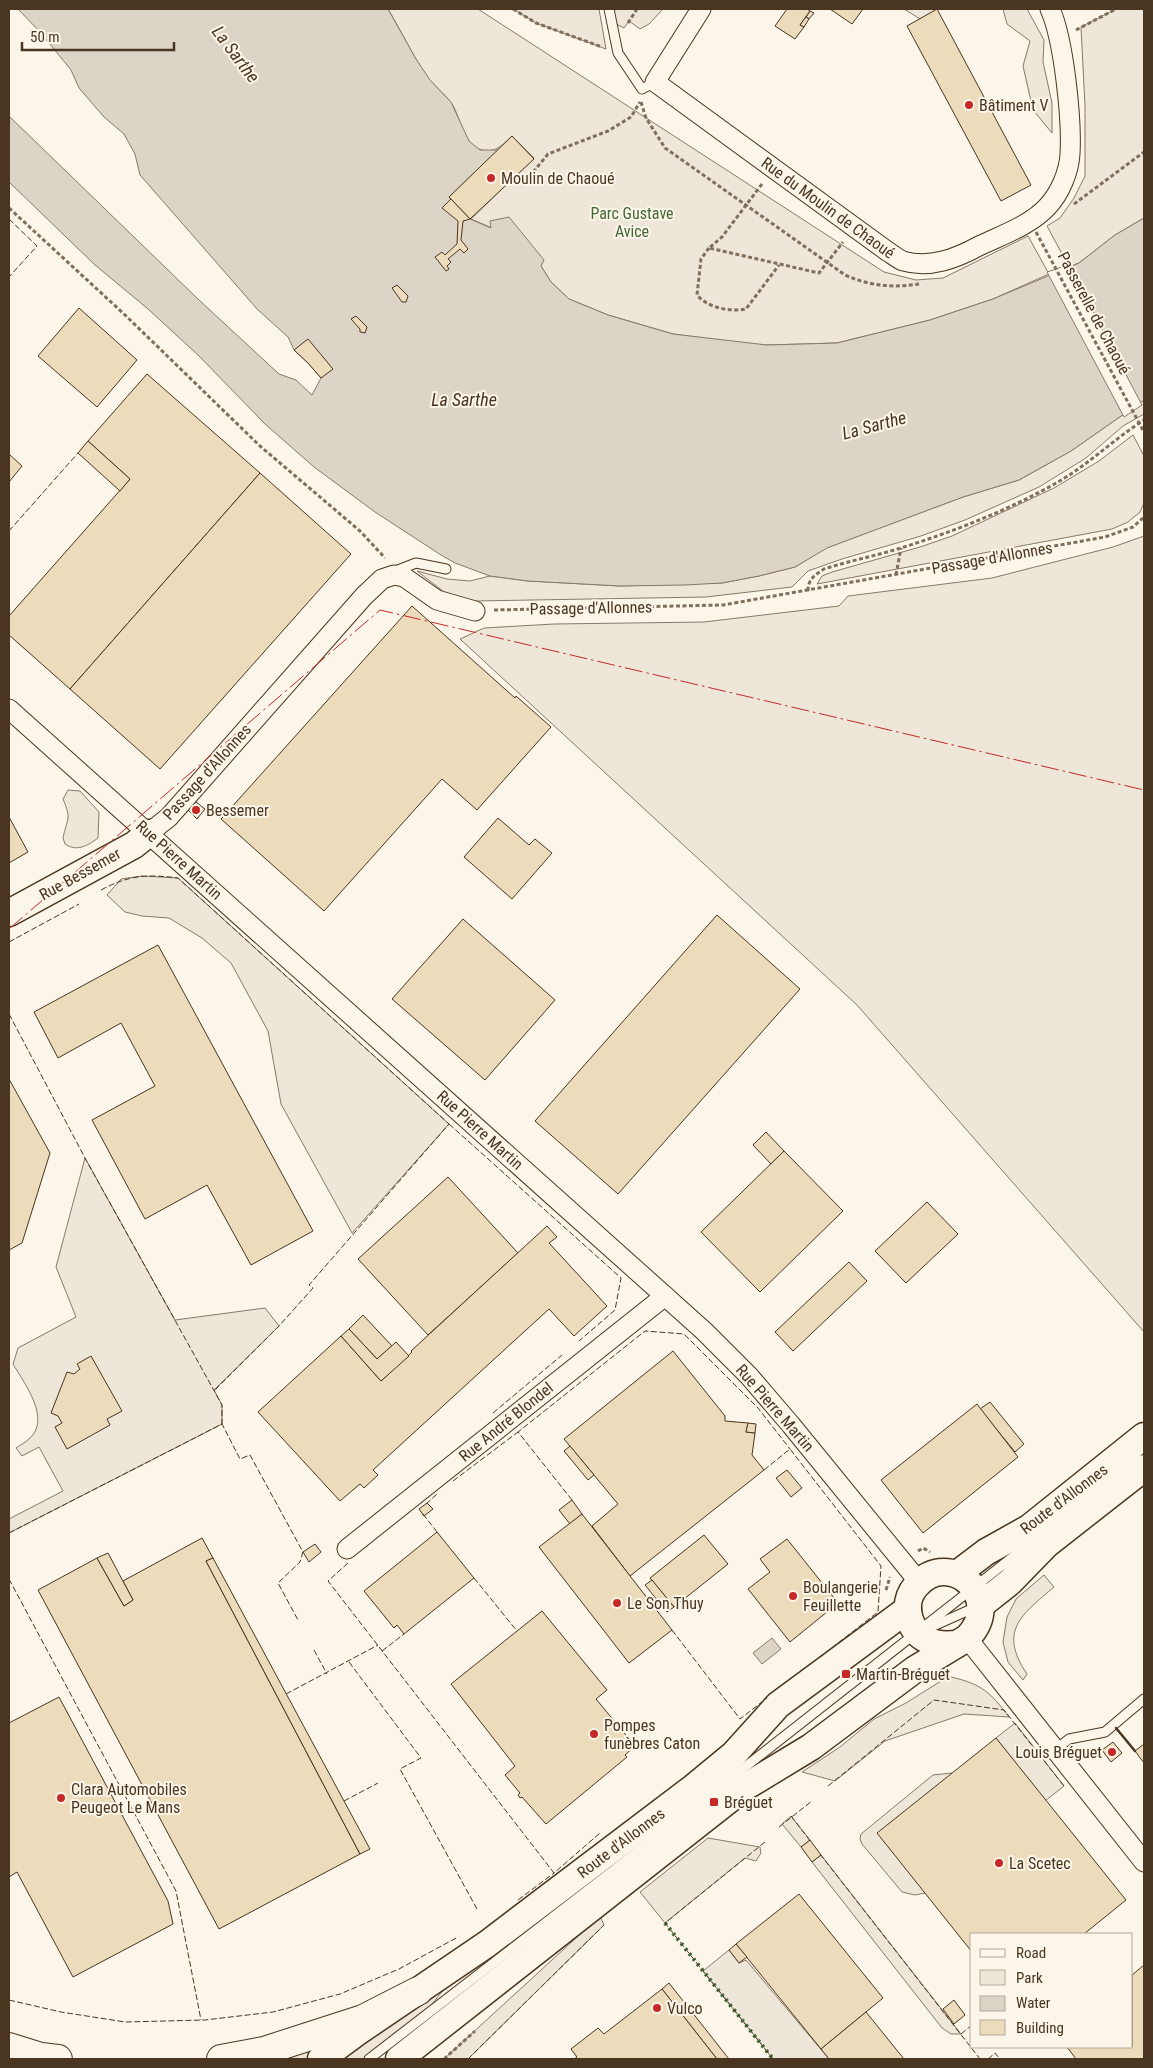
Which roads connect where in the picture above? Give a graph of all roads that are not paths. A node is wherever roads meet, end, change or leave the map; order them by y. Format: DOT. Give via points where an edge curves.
graph roads {
  1 [pos="610,9"];
  2 [pos="701,9"];
  3 [pos="1051,9"];
  4 [pos="654,82"];
  5 [pos="446,569"];
  6 [pos="394,576"];
  7 [pos="475,611"];
  8 [pos="9,709"];
  9 [pos="149,834"];
  10 [pos="9,913"];
  11 [pos="665,1296"];
  12 [pos="1144,1436"];
  13 [pos="1144,1468"];
  14 [pos="1045,1532"];
  15 [pos="347,1549"];
  16 [pos="919,1582"];
  17 [pos="971,1589"];
  18 [pos="908,1609"];
  19 [pos="917,1633"];
  20 [pos="961,1641"];
  21 [pos="1144,1699"];
  22 [pos="1055,1750"];
  23 [pos="1144,1862"];
  24 [pos="510,1971"];
  25 [pos="418,1991"];
  26 [pos="9,2047"];
  27 [pos="58,2059"];
  28 [pos="221,2059"];
  29 [pos="321,2059"];
  30 [pos="369,2059"];
  31 [pos="399,2059"];
  32 [pos="422,2059"];
  1 -- 4 [label="lane" via="618,53 642,89"];
  2 -- 4 [label="street"];
  3 -- 4 [label="street, Rue du Moulin de Chaoué" via="1059,39 1068,105 1070,155 1066,174 1048,206 1027,222 959,257 931,263 903,261"];
  5 -- 6 [label="lane" via="416,562 398,570"];
  6 -- 7 [label="street" via="404,577 437,600"];
  6 -- 9 [label="street, Passage d'Allonnes" via="382,579 364,596 169,817"];
  8 -- 9 [label="street, Rue Pierre Martin"];
  9 -- 10 [label="main road, Rue Bessemer"];
  9 -- 11 [label="street, Rue Pierre Martin"];
  11 -- 15 [label="street, Rue André Blondel"];
  11 -- 16 [label="street, Rue Pierre Martin" via="749,1376"];
  12 -- 17 [label="main road, Route d'Allonnes" via="1029,1528 986,1552"];
  13 -- 17 [label="main road, Route d'Allonnes" via="1047,1544 1010,1582"];
  14 -- 17 [label="lane"];
  16 -- 17 [label="main road" via="927,1576 947,1572"];
  16 -- 18 [label="main road" via="909,1599"];
  17 -- 19 [label="lane"];
  17 -- 19 [label="lane"];
  17 -- 20 [label="main road, Route d'Allonnes" via="978,1623"];
  18 -- 19 [label="main road"];
  18 -- 25 [label="main road, Route d'Allonnes" via="778,1705 734,1754 694,1787 487,1944"];
  19 -- 20 [label="main road" via="934,1644"];
  19 -- 30 [label="lane"];
  20 -- 22 [label="street"];
  20 -- 24 [label="main road, Route d'Allonnes" via="914,1670 811,1747 745,1787"];
  21 -- 22 [label="lane" via="1105,1732 1068,1739"];
  22 -- 23 [label="street"];
  24 -- 31 [label="main road, Route d'Allonnes"];
  24 -- 32 [label="main road"];
  25 -- 28 [label="main road" via="363,2019 264,2051"];
  25 -- 29 [label="main road, Route d'Allonnes"];
  26 -- 27 [label="main road"];
}
